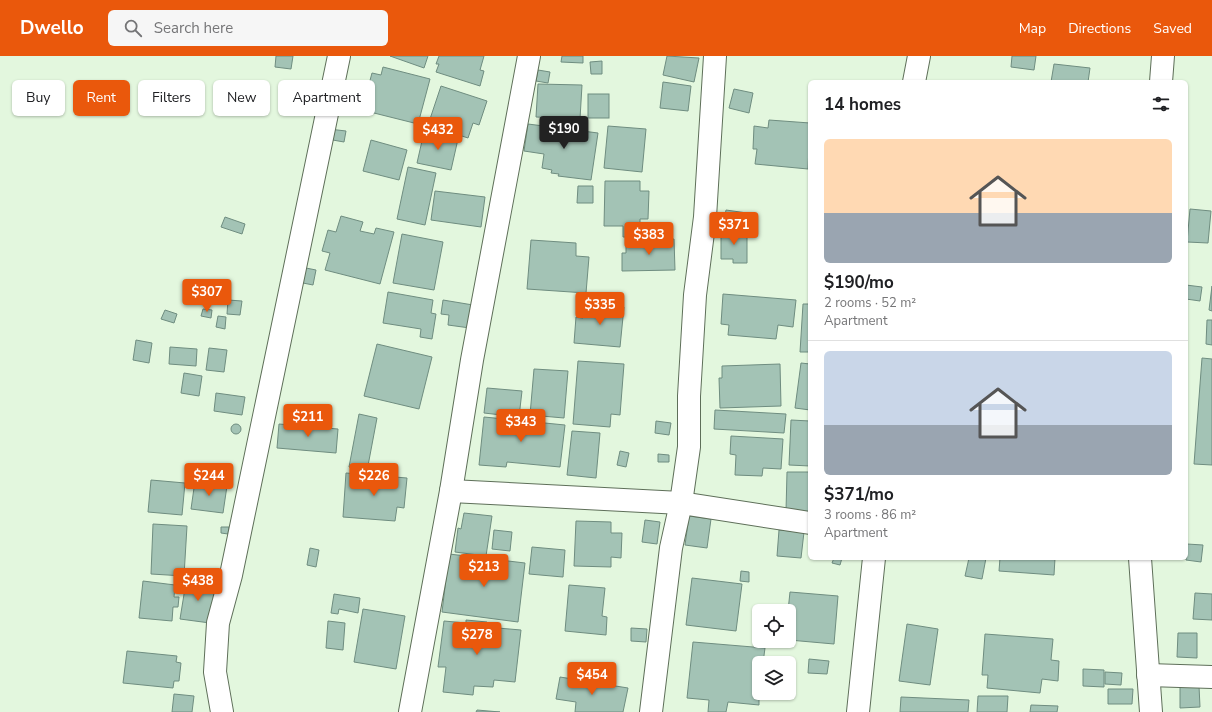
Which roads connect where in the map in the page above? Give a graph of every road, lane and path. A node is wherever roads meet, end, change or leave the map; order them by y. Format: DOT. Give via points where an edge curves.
graph roads {
  1 [pos="339,56"];
  2 [pos="529,56"];
  3 [pos="715,56"];
  4 [pos="919,56"];
  5 [pos="1163,56"];
  6 [pos="914,80"];
  7 [pos="1162,80"];
  8 [pos="451,491"];
  9 [pos="682,502"];
  10 [pos="808,523"];
  11 [pos="874,560"];
  12 [pos="1140,560"];
  13 [pos="1148,675"];
  14 [pos="1212,677"];
  15 [pos="222,712"];
  16 [pos="410,712"];
  17 [pos="651,712"];
  18 [pos="858,712"];
  19 [pos="1151,712"];
  1 -- 15 [label="street" via="231,575 218,623 215,672"];
  2 -- 8 [label="street" via="472,360"];
  3 -- 9 [label="street" via="705,217 695,295 688,447"];
  4 -- 6 [label="street"];
  5 -- 7 [label="street"];
  8 -- 9 [label="street"];
  8 -- 16 [label="street"];
  9 -- 10 [label="street"];
  9 -- 17 [label="street" via="671,548"];
  11 -- 18 [label="street"];
  12 -- 13 [label="street"];
  13 -- 14 [label="street"];
  13 -- 19 [label="street"];
}
